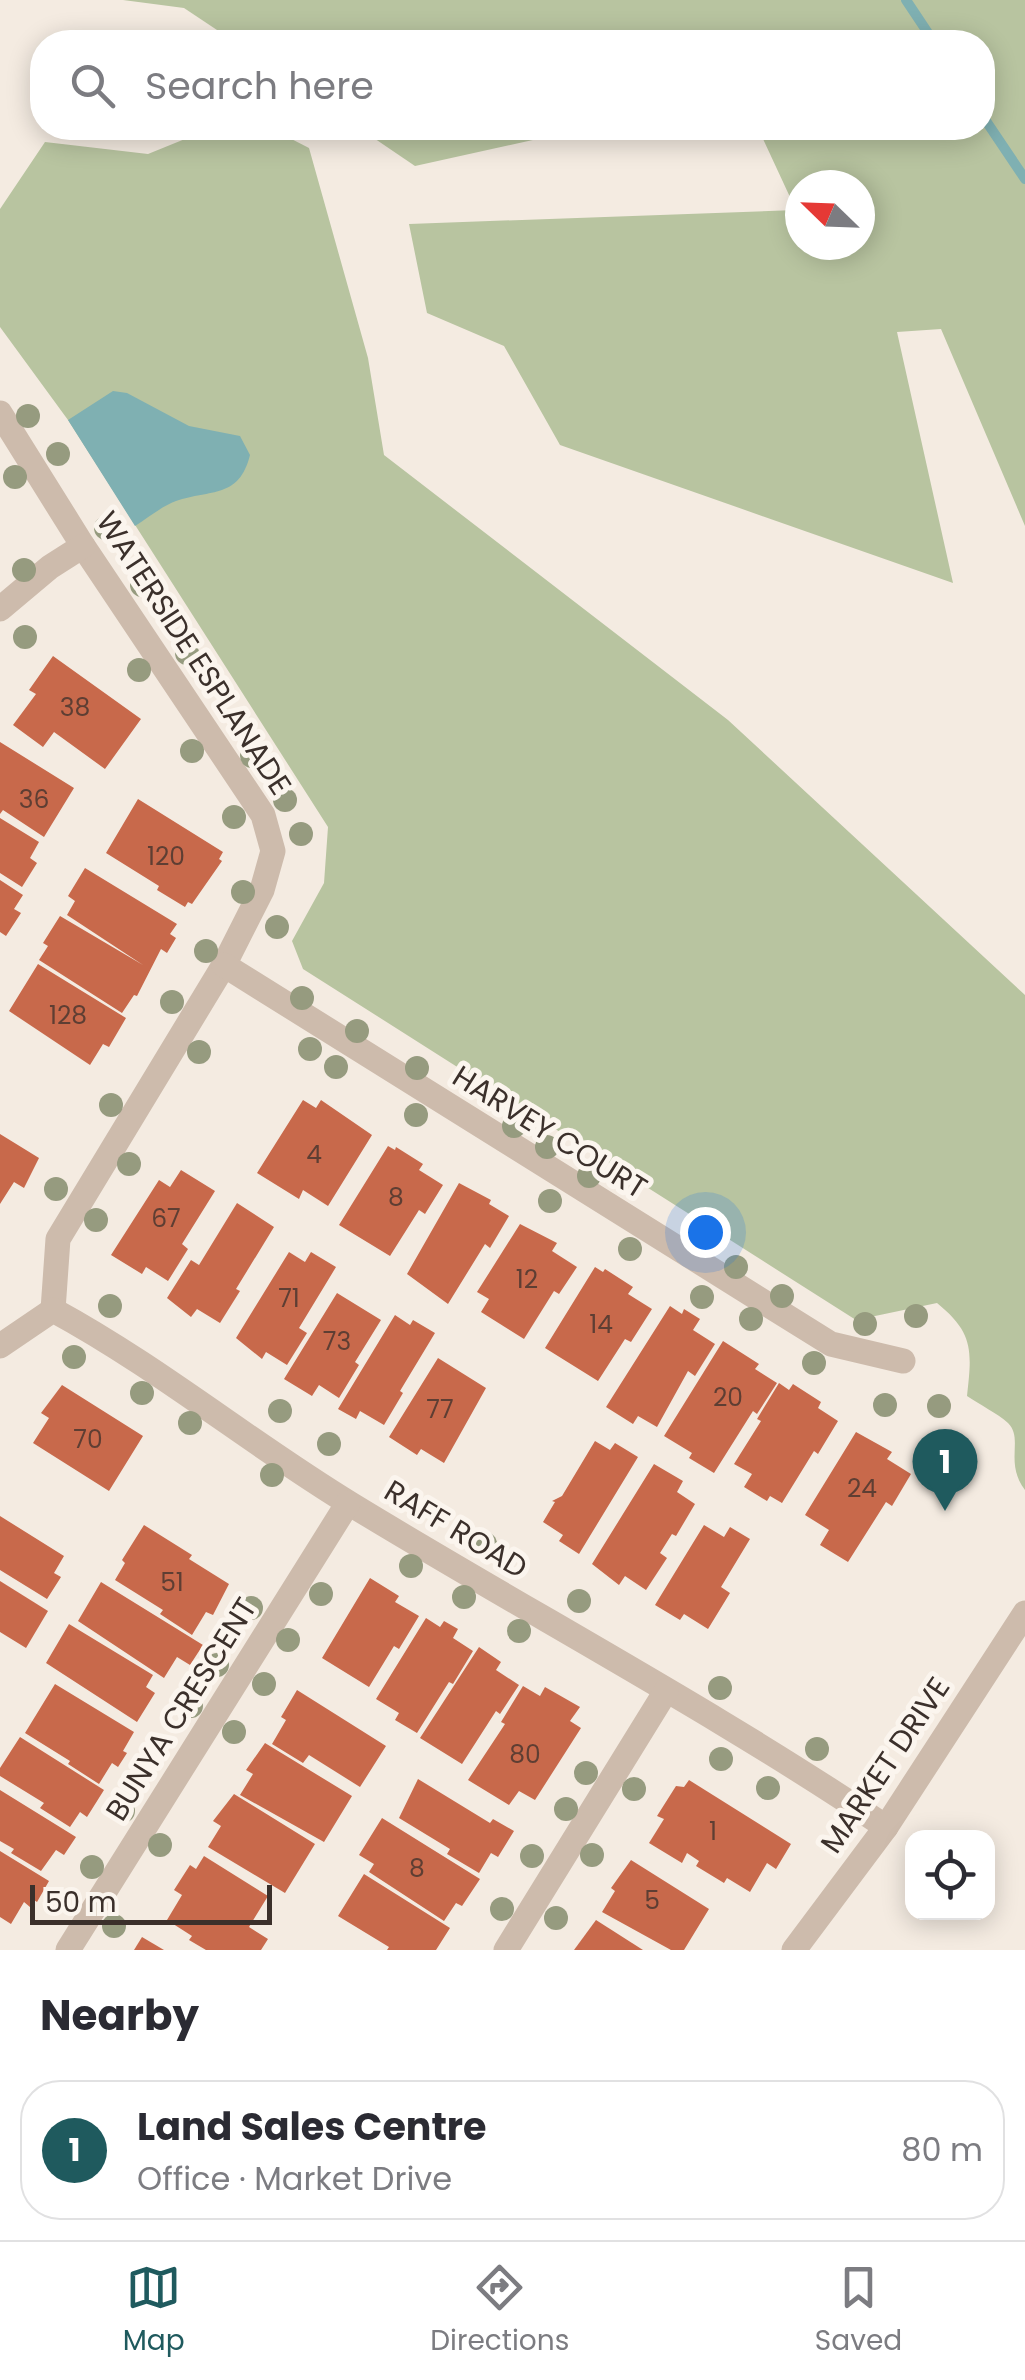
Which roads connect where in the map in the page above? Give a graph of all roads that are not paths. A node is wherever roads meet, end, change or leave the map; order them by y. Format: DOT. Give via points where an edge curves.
graph roads {
  1 [pos="0,413"];
  2 [pos="83,546"];
  3 [pos="0,609"];
  4 [pos="224,965"];
  5 [pos="53,1310"];
  6 [pos="0,1346"];
  7 [pos="903,1361"];
  8 [pos="348,1503"];
  9 [pos="1025,1613"];
  10 [pos="666,1691"];
  11 [pos="886,1827"];
  12 [pos="68,1950"];
  13 [pos="506,1950"];
  14 [pos="794,1950"];
  1 -- 2 [label="street, WATERSIDE ESPLANADE"];
  2 -- 3 [label="street"];
  2 -- 4 [label="street, WATERSIDE ESPLANADE" via="263,815 273,852 262,890"];
  4 -- 5 [label="street, WATERSIDE ESPLANADE" via="58,1239"];
  4 -- 7 [label="street, HARVEY COURT" via="831,1344"];
  5 -- 6 [label="street"];
  5 -- 8 [label="street, RAFF ROAD"];
  8 -- 10 [label="street, RAFF ROAD"];
  8 -- 12 [label="street, BUNYA CRESCENT"];
  9 -- 11 [label="street, MARKET DRIVE"];
  10 -- 11 [label="street, RAFF ROAD"];
  10 -- 13 [label="street"];
  11 -- 14 [label="street, MARKET DRIVE"];
}
